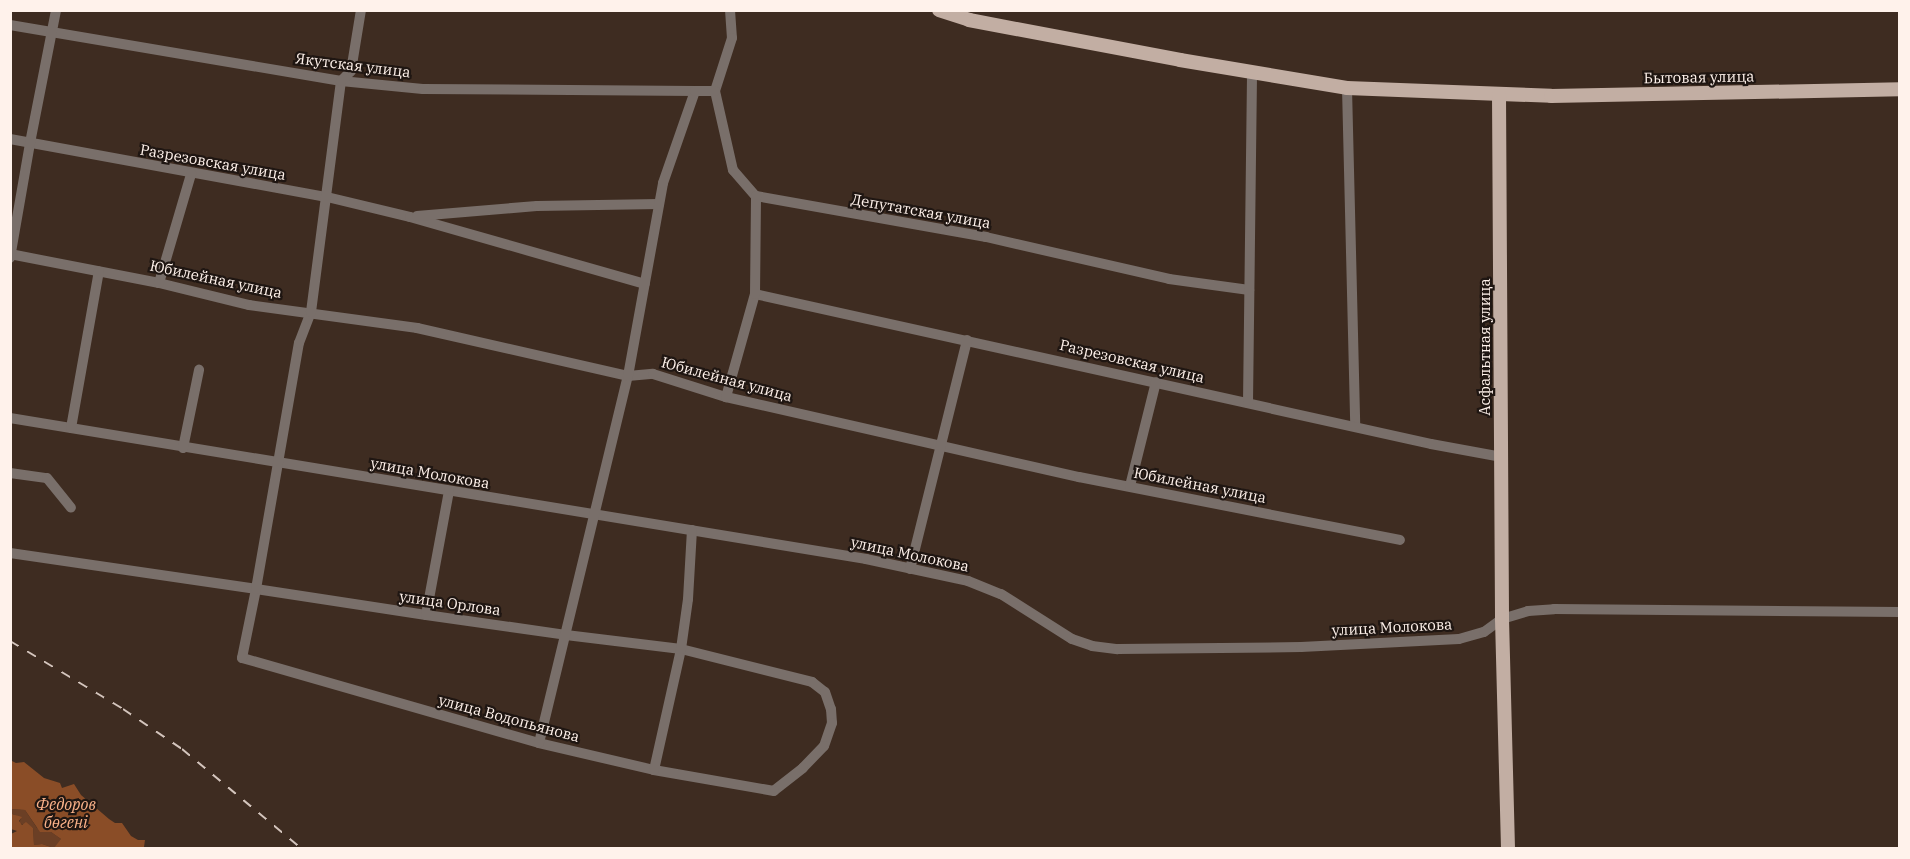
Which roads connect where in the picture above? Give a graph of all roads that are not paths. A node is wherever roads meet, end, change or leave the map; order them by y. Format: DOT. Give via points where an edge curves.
graph roads {
  1 [pos="56,10"];
  2 [pos="361,10"];
  3 [pos="730,10"];
  4 [pos="939,10"];
  5 [pos="10,25"];
  6 [pos="52,32"];
  7 [pos="1252,74"];
  8 [pos="341,81"];
  9 [pos="1347,88"];
  10 [pos="1899,88"];
  11 [pos="695,91"];
  12 [pos="715,91"];
  13 [pos="1499,94"];
  14 [pos="10,140"];
  15 [pos="30,143"];
  16 [pos="191,174"];
  17 [pos="327,196"];
  18 [pos="756,196"];
  19 [pos="660,204"];
  20 [pos="410,217"];
  21 [pos="11,255"];
  22 [pos="99,271"];
  23 [pos="159,283"];
  24 [pos="645,284"];
  25 [pos="1249,290"];
  26 [pos="755,294"];
  27 [pos="310,312"];
  28 [pos="968,340"];
  29 [pos="199,370"];
  30 [pos="628,376"];
  31 [pos="1156,382"];
  32 [pos="726,397"];
  33 [pos="1248,403"];
  34 [pos="10,418"];
  35 [pos="1355,426"];
  36 [pos="71,428"];
  37 [pos="939,444"];
  38 [pos="183,448"];
  39 [pos="1502,457"];
  40 [pos="277,464"];
  41 [pos="10,473"];
  42 [pos="1130,486"];
  43 [pos="449,491"];
  44 [pos="71,508"];
  45 [pos="594,514"];
  46 [pos="692,530"];
  47 [pos="1400,540"];
  48 [pos="10,553"];
  49 [pos="910,569"];
  50 [pos="256,589"];
  51 [pos="1899,612"];
  52 [pos="426,615"];
  53 [pos="1503,619"];
  54 [pos="566,635"];
  55 [pos="681,649"];
  56 [pos="539,743"];
  57 [pos="825,746"];
  58 [pos="654,770"];
  59 [pos="1508,849"];
  1 -- 6 [label="street"];
  2 -- 8 [label="street" via="351,71"];
  3 -- 12 [label="street" via="732,38"];
  4 -- 7 [label="main road" via="969,20"];
  5 -- 6 [label="street, Якутская улица"];
  6 -- 8 [label="street, Якутская улица"];
  6 -- 15 [label="street"];
  7 -- 9 [label="main road"];
  7 -- 25 [label="street"];
  8 -- 11 [label="street, Якутская улица" via="423,89"];
  8 -- 17 [label="street"];
  9 -- 13 [label="main road"];
  9 -- 35 [label="street"];
  10 -- 13 [label="main road, Бытовая улица" via="1643,95"];
  11 -- 12 [label="street, Якутская улица"];
  11 -- 19 [label="street" via="663,183"];
  12 -- 18 [label="street" via="733,170"];
  13 -- 39 [label="main road, Асфальтная улица"];
  14 -- 15 [label="street, Разрезовская улица"];
  15 -- 16 [label="street, Разрезовская улица"];
  15 -- 21 [label="street"];
  16 -- 17 [label="street, Разрезовская улица"];
  16 -- 23 [label="street"];
  17 -- 20 [label="street, Разрезовская улица"];
  17 -- 27 [label="street"];
  18 -- 25 [label="street, Депутатская улица" via="986,237 1169,279"];
  18 -- 26 [label="street"];
  19 -- 20 [label="street, Разрезовская улица" via="537,206"];
  19 -- 24 [label="street"];
  20 -- 24 [label="street, Разрезовская улица"];
  21 -- 22 [label="street, Юбилейная улица"];
  22 -- 23 [label="street, Юбилейная улица"];
  22 -- 36 [label="street"];
  23 -- 27 [label="street, Юбилейная улица" via="249,305"];
  24 -- 30 [label="street"];
  25 -- 33 [label="street"];
  26 -- 28 [label="street, Разрезовская улица"];
  26 -- 32 [label="street"];
  27 -- 30 [label="street, Юбилейная улица" via="417,328"];
  27 -- 40 [label="street" via="299,343"];
  28 -- 31 [label="street, Разрезовская улица"];
  28 -- 37 [label="street"];
  29 -- 38 [label="street"];
  30 -- 32 [label="street, Юбилейная улица" via="653,374"];
  30 -- 45 [label="street"];
  31 -- 33 [label="street, Разрезовская улица"];
  31 -- 42 [label="street"];
  32 -- 37 [label="street, Юбилейная улица"];
  33 -- 35 [label="street, Разрезовская улица"];
  34 -- 36 [label="street, улица Молокова"];
  35 -- 39 [label="street, Разрезовская улица"];
  36 -- 38 [label="street, улица Молокова"];
  37 -- 42 [label="street, Юбилейная улица"];
  37 -- 49 [label="street"];
  38 -- 40 [label="street, улица Молокова"];
  39 -- 53 [label="main road, Асфальтная улица"];
  40 -- 43 [label="street, улица Молокова"];
  40 -- 50 [label="street"];
  41 -- 44 [label="street" via="47,478"];
  42 -- 47 [label="street, Юбилейная улица"];
  43 -- 45 [label="street, улица Молокова"];
  43 -- 52 [label="street"];
  45 -- 46 [label="street, улица Молокова"];
  45 -- 54 [label="street"];
  46 -- 49 [label="street, улица Молокова"];
  46 -- 55 [label="street"];
  48 -- 50 [label="street, улица Орлова"];
  49 -- 53 [label="street, улица Молокова" via="968,581 1001,594 1072,639 1118,649 1416,643 1459,639 1484,632"];
  50 -- 52 [label="street, улица Орлова"];
  50 -- 56 [label="street, улица Водопьянова" via="242,658"];
  51 -- 53 [label="street, улица Молокова" via="1554,609 1528,611"];
  52 -- 54 [label="street, улица Орлова"];
  53 -- 59 [label="main road, Асфальтная улица"];
  54 -- 55 [label="street, улица Орлова"];
  54 -- 56 [label="street"];
  55 -- 57 [label="street, улица Орлова" via="812,682 825,692 831,709 832,723"];
  55 -- 58 [label="street"];
  56 -- 58 [label="street, улица Водопьянова"];
  57 -- 58 [label="street, улица Водопьянова" via="774,791"];
}
